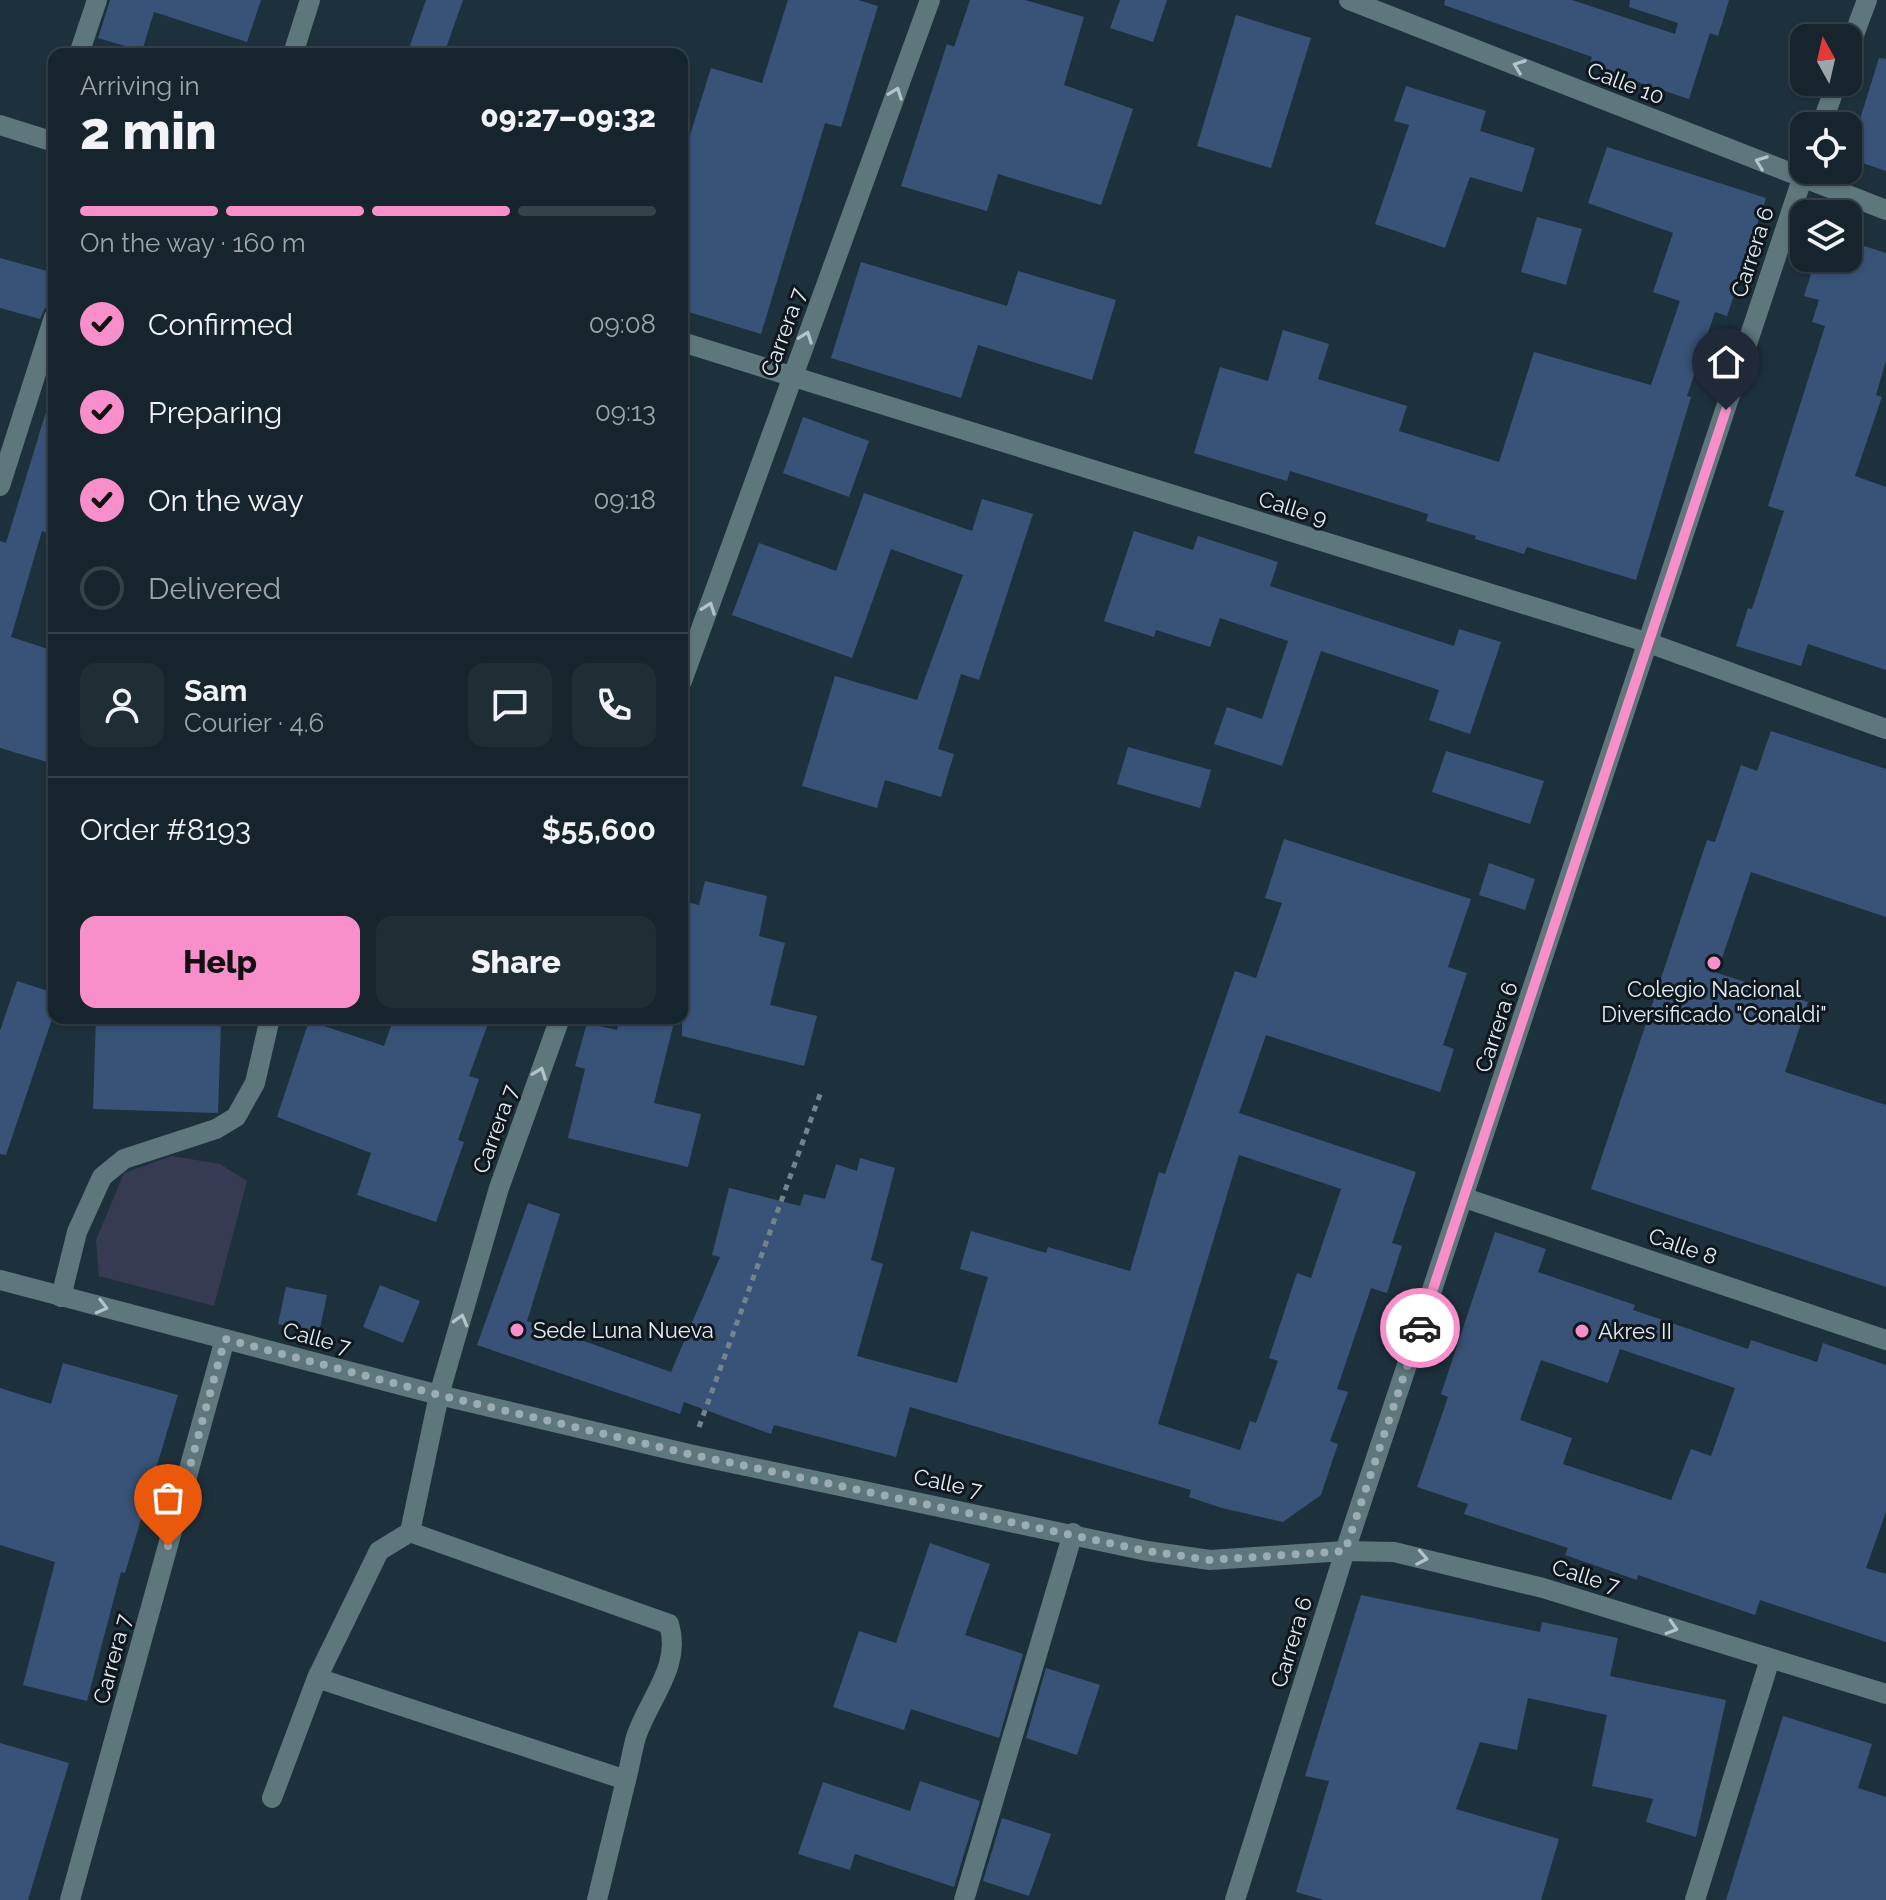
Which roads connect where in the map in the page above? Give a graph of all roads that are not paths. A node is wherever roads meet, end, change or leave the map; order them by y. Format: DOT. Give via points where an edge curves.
graph roads {
  1 [pos="97,0"];
  2 [pos="310,0"];
  3 [pos="930,0"];
  4 [pos="1349,0"];
  5 [pos="1867,0"];
  6 [pos="1381,6"];
  7 [pos="1858,24"];
  8 [pos="81,48"];
  9 [pos="295,48"];
  10 [pos="0,125"];
  11 [pos="48,136"];
  12 [pos="1790,169"];
  13 [pos="1800,184"];
  14 [pos="1826,184"];
  15 [pos="1886,210"];
  16 [pos="48,336"];
  17 [pos="688,344"];
  18 [pos="791,377"];
  19 [pos="0,486"];
  20 [pos="1649,643"];
  21 [pos="688,664"];
  22 [pos="1886,729"];
  23 [pos="269,1024"];
  24 [pos="558,1024"];
  25 [pos="1465,1198"];
  26 [pos="0,1280"];
  27 [pos="61,1297"];
  28 [pos="225,1339"];
  29 [pos="1886,1340"];
  30 [pos="439,1395"];
  31 [pos="410,1532"];
  32 [pos="1073,1533"];
  33 [pos="1345,1551"];
  34 [pos="1770,1659"];
  35 [pos="317,1678"];
  36 [pos="1886,1694"];
  37 [pos="626,1780"];
  38 [pos="272,1798"];
  39 [pos="70,1900"];
  40 [pos="597,1900"];
  41 [pos="964,1900"];
  42 [pos="1235,1900"];
  43 [pos="1695,1900"];
  1 -- 8 [label="street"];
  2 -- 9 [label="street"];
  18 -- 3 [label="street, Carrera 7, one-way"];
  4 -- 6 [label="street, Calle 10"];
  5 -- 7 [label="street"];
  12 -- 6 [label="street, Calle 10, one-way"];
  10 -- 11 [label="street"];
  13 -- 20 [label="street, Carrera 6"];
  14 -- 15 [label="street, Calle 10"];
  16 -- 19 [label="street"];
  17 -- 18 [label="street, Calle 9"];
  18 -- 20 [label="street, Calle 9"];
  21 -- 18 [label="street, Carrera 7, one-way"];
  20 -- 22 [label="street, Calle 9"];
  20 -- 25 [label="street, Carrera 6"];
  23 -- 27 [label="street" via="255,1083 236,1117 216,1129 124,1159 102,1177 77,1232"];
  30 -- 24 [label="street, Carrera 7, one-way" via="499,1188"];
  25 -- 29 [label="street, Calle 8"];
  25 -- 33 [label="street, Carrera 6"];
  26 -- 27 [label="street, Calle 7"];
  27 -- 28 [label="street, Calle 7, one-way"];
  28 -- 30 [label="street, Calle 7"];
  28 -- 39 [label="street, Carrera 7"];
  30 -- 31 [label="street, Carrera 7"];
  30 -- 32 [label="street, Calle 7" via="689,1454"];
  31 -- 35 [label="street" via="379,1551"];
  31 -- 37 [label="street" via="669,1624 673,1656 637,1736"];
  32 -- 33 [label="street, Calle 7" via="1210,1560"];
  32 -- 41 [label="street"];
  33 -- 34 [label="street, Calle 7, one-way" via="1394,1552 1455,1565"];
  33 -- 42 [label="street, Carrera 6"];
  34 -- 36 [label="street, Calle 7"];
  34 -- 43 [label="street"];
  35 -- 37 [label="street"];
  35 -- 38 [label="street"];
  37 -- 40 [label="street"];
}
